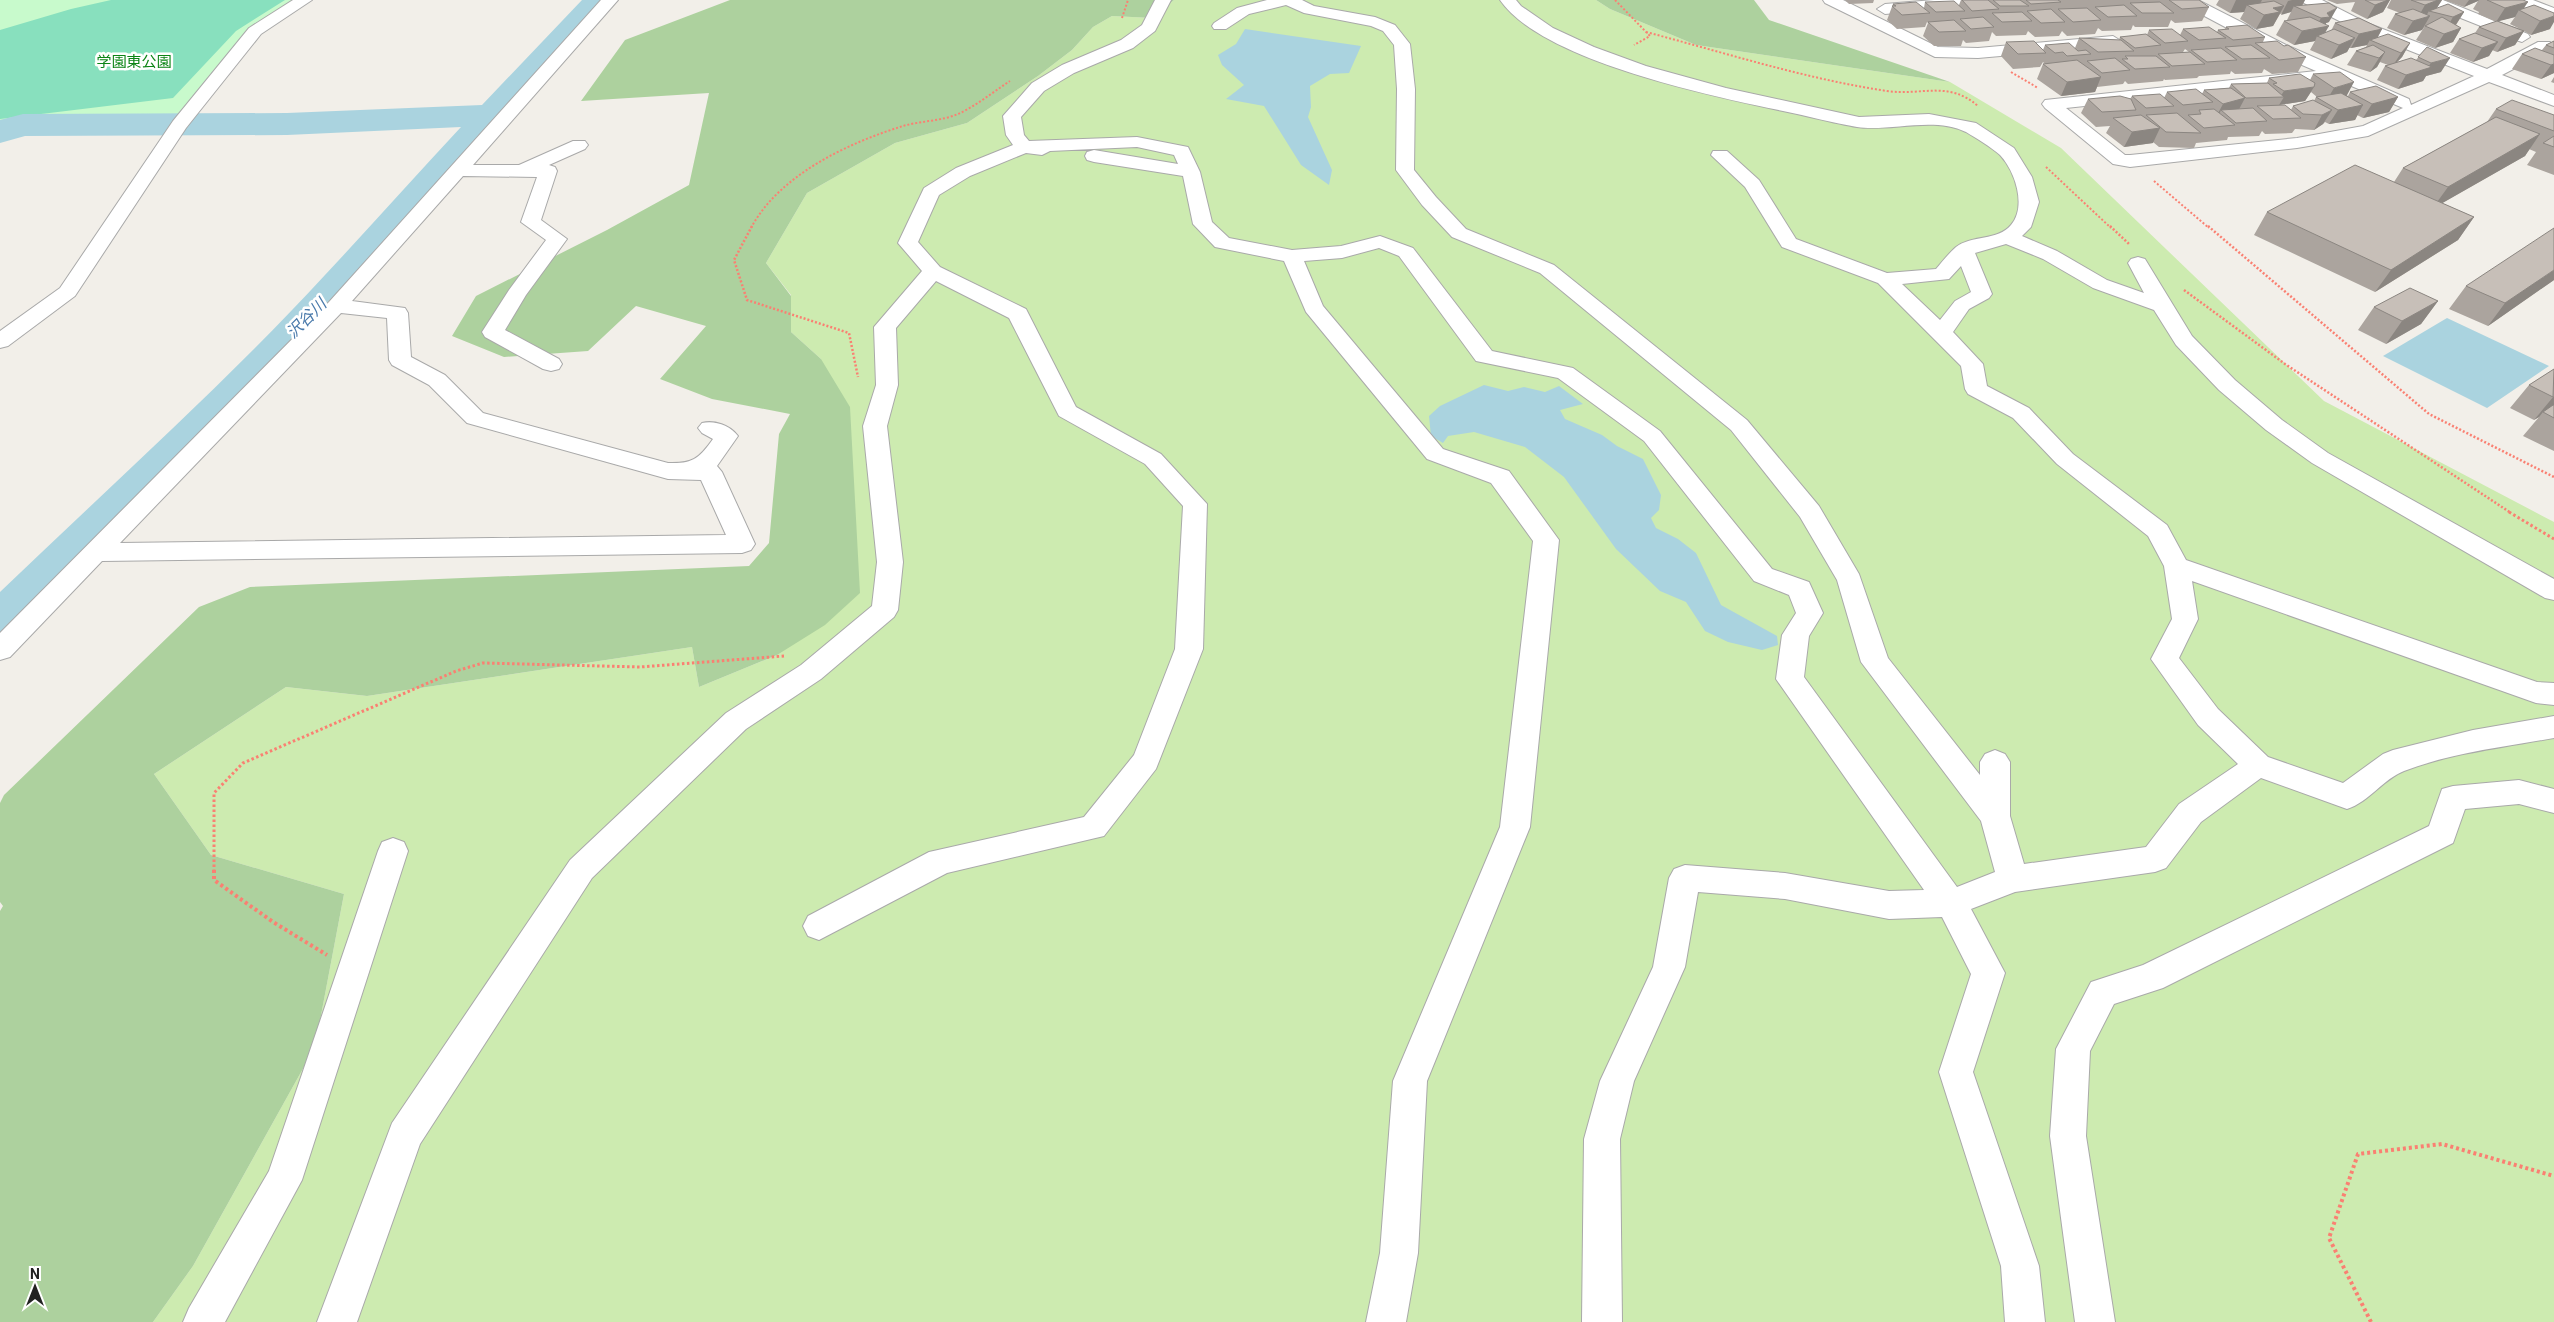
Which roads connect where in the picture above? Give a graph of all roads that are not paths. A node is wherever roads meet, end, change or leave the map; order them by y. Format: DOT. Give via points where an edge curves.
graph roads {
  1 [pos="304,0"];
  2 [pos="610,0"];
  3 [pos="1163,0"];
  4 [pos="1287,0"];
  5 [pos="1508,0"];
  6 [pos="1831,0"];
  7 [pos="1989,0"];
  8 [pos="2186,0"];
  9 [pos="2310,0"];
  10 [pos="2429,0"];
  11 [pos="2518,0"];
  12 [pos="1854,12"];
  13 [pos="2554,13"];
  14 [pos="1220,26"];
  15 [pos="2242,30"];
  16 [pos="2213,32"];
  17 [pos="2125,39"];
  18 [pos="2549,47"];
  19 [pos="2337,74"];
  20 [pos="2487,76"];
  21 [pos="2554,101"];
  22 [pos="2415,109"];
  23 [pos="578,146"];
  24 [pos="1024,147"];
  25 [pos="1720,156"];
  26 [pos="458,170"];
  27 [pos="522,171"];
  28 [pos="2007,237"];
  29 [pos="1964,250"];
  30 [pos="2135,255"];
  31 [pos="1292,256"];
  32 [pos="933,271"];
  33 [pos="1885,279"];
  34 [pos="336,306"];
  35 [pos="2162,306"];
  36 [pos="1941,333"];
  37 [pos="0,341"];
  38 [pos="551,364"];
  39 [pos="710,428"];
  40 [pos="692,472"];
  41 [pos="95,552"];
  42 [pos="2177,566"];
  43 [pos="2554,591"];
  44 [pos="0,650"];
  45 [pos="2554,694"];
  46 [pos="2554,726"];
  47 [pos="1995,762"];
  48 [pos="2258,765"];
  49 [pos="2554,801"];
  50 [pos="1994,816"];
  51 [pos="393,851"];
  52 [pos="2013,879"];
  53 [pos="1951,903"];
  54 [pos="819,926"];
  55 [pos="203,1322"];
  56 [pos="337,1322"];
  57 [pos="1386,1322"];
  58 [pos="1602,1322"];
  59 [pos="2025,1322"];
  60 [pos="2095,1322"];
  1 -- 37 [label="street" via="255,31 185,117 68,292"];
  2 -- 26 [label="street"];
  3 -- 24 [label="street" via="1148,28 1127,44 1068,69 1038,87 1012,116 1015,135"];
  4 -- 14 [label="street" via="1243,11"];
  4 -- 50 [label="street" via="1310,10 1375,22 1389,28 1402,44 1406,89 1405,170 1459,233 1547,269 1739,426 1810,512 1850,580 1875,662"];
  5 -- 28 [label="street" via="1515,9 1547,31 1609,59 1723,93 1859,122 1929,119 1970,127 2007,152 2023,177 2029,202 2021,227"];
  6 -- 12 [label="street"];
  7 -- 12 [label="street"];
  8 -- 15 [label="street"];
  9 -- 20 [label="street" via="2361,26"];
  10 -- 18 [label="street"];
  11 -- 13 [label="street"];
  12 -- 17 [label="street" via="1935,52 1978,53"];
  15 -- 16 [label="street"];
  15 -- 19 [label="street"];
  18 -- 20 [label="street"];
  19 -- 22 [label="street"];
  19 -- 22 [label="street" via="2051,104 2120,160 2130,161 2341,137 2368,131"];
  20 -- 21 [label="street"];
  20 -- 22 [label="street"];
  23 -- 27 [label="street"];
  24 -- 31 [label="street" via="1191,172 1203,224 1222,243"];
  24 -- 32 [label="street" via="963,172 930,192 908,243"];
  25 -- 33 [label="street" via="1752,184 1790,244"];
  26 -- 27 [label="street"];
  26 -- 34 [label="street"];
  27 -- 38 [label="street" via="548,172 531,222 557,240 516,294 493,332"];
  28 -- 29 [label="street"];
  28 -- 35 [label="street" via="2050,255 2100,284"];
  29 -- 33 [label="street" via="1942,275"];
  29 -- 36 [label="street" via="1982,294 1962,305"];
  30 -- 35 [label="street"];
  31 -- 53 [label="street" via="1342,252 1380,242 1406,252 1484,356 1565,372 1652,436 1763,575 1800,589 1810,614 1796,635 1790,679"];
  31 -- 57 [label="street" via="1313,308 1434,454 1500,477 1546,540 1515,827 1410,1081 1399,1253"];
  32 -- 54 [label="street" via="1018,314 1067,411 1153,460 1195,504 1189,649 1146,761 1093,827 940,861"];
  32 -- 56 [label="street" via="885,327 887,385 875,426 890,562 885,610 810,672 736,721 582,869 405,1135"];
  33 -- 36 [label="street"];
  34 -- 40 [label="street" via="397,313 400,360 437,380 475,418 668,471"];
  34 -- 41 [label="street"];
  35 -- 43 [label="street" via="2184,340 2227,385 2274,425 2320,458"];
  36 -- 42 [label="street" via="1972,364 1976,389 2021,413 2065,459 2158,530"];
  39 -- 40 [label="street" via="726,436 712,458"];
  40 -- 41 [label="street" via="710,472 742,544"];
  41 -- 44 [label="street"];
  42 -- 45 [label="street" via="2536,692"];
  42 -- 48 [label="street" via="2185,619 2165,659 2208,717"];
  46 -- 48 [label="street" via="2473,741 2393,762 2347,798"];
  47 -- 50 [label="street"];
  48 -- 52 [label="street" via="2190,813 2155,859"];
  49 -- 60 [label="street" via="2518,792 2453,798 2442,834 2151,978 2103,993 2073,1050 2068,1136"];
  50 -- 52 [label="street"];
  51 -- 55 [label="street" via="284,1180"];
  52 -- 53 [label="street"];
  53 -- 58 [label="street" via="1889,905 1785,886 1685,878 1669,967 1617,1081 1602,1139"];
  53 -- 59 [label="street" via="1988,973 1956,1072 2020,1266"];
}
